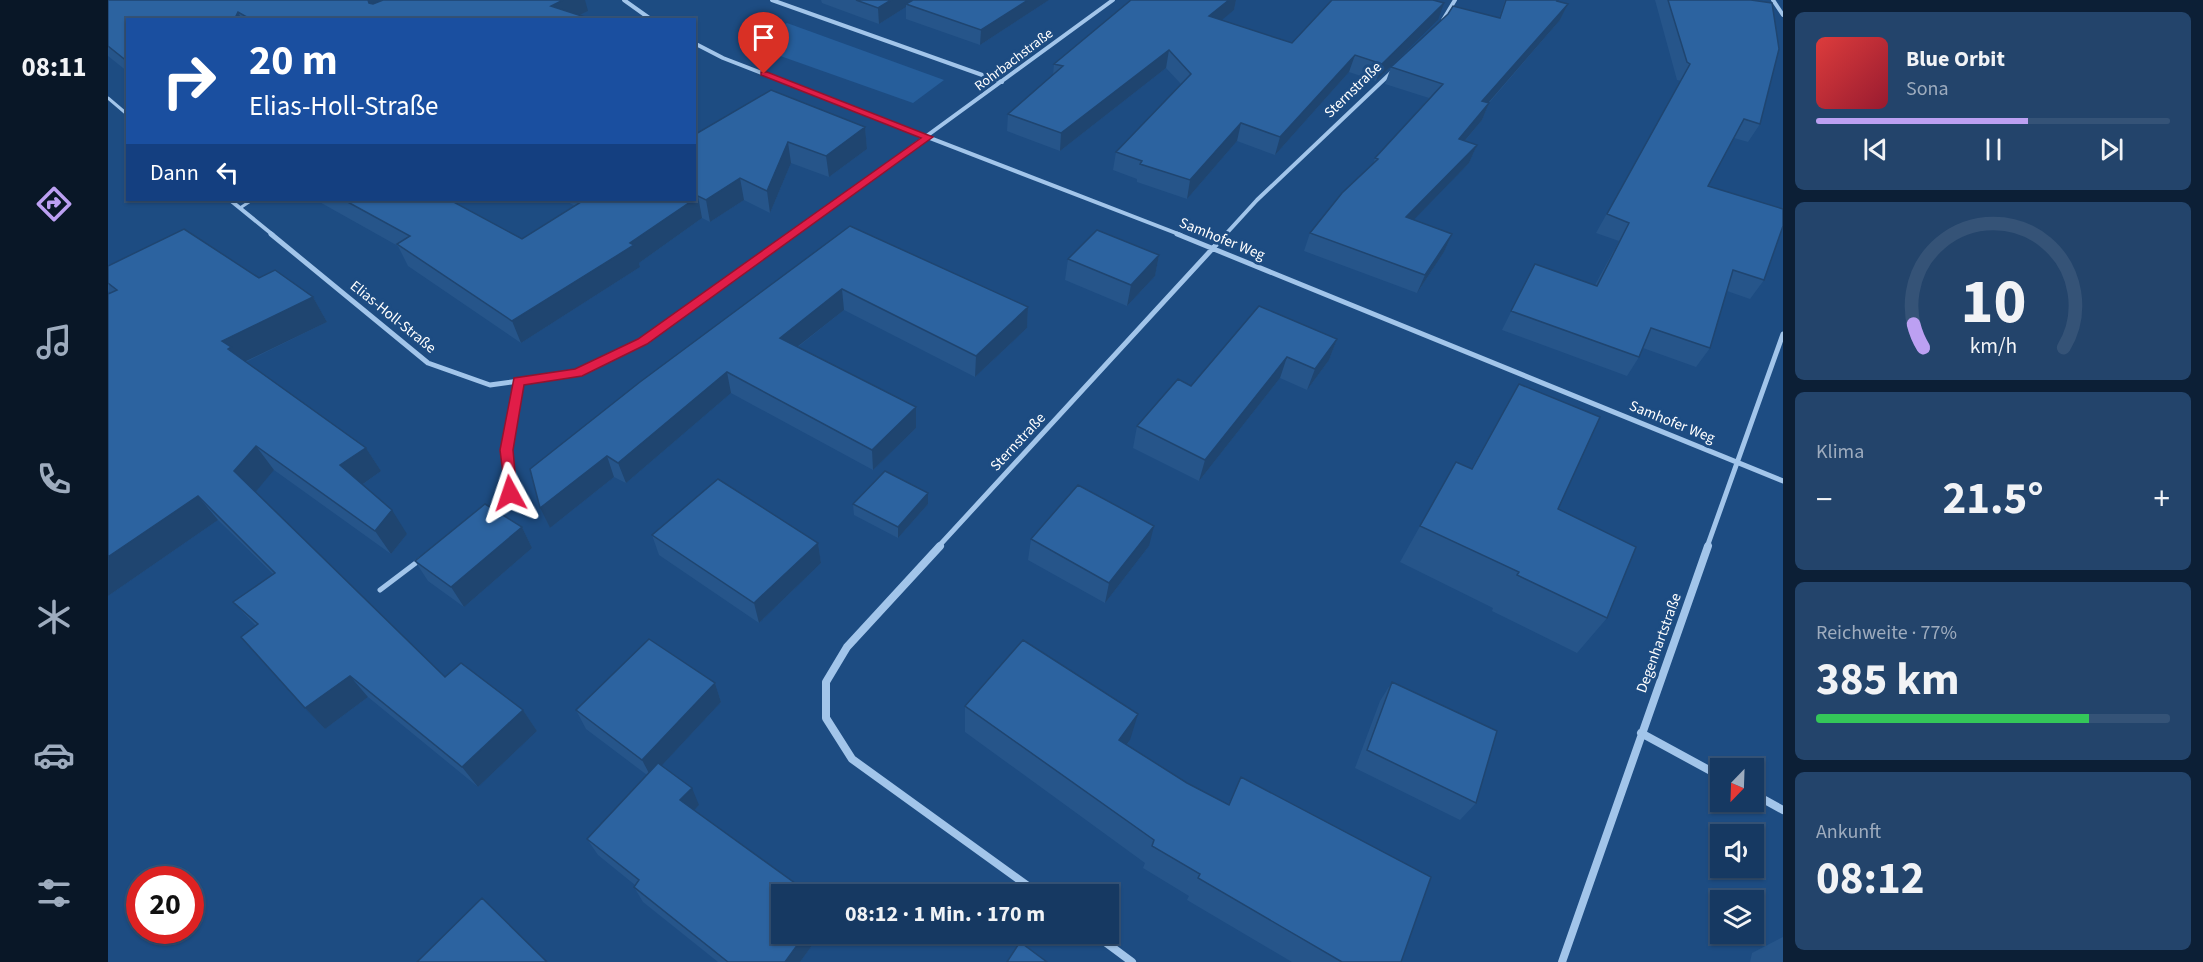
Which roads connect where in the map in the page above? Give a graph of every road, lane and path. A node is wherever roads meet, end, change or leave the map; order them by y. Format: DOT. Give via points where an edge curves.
graph roads {
  1 [pos="624,0"];
  2 [pos="772,0"];
  3 [pos="1113,0"];
  4 [pos="1455,0"];
  5 [pos="1773,0"];
  6 [pos="1783,15"];
  7 [pos="649,18"];
  8 [pos="1439,27"];
  9 [pos="696,44"];
  10 [pos="1396,68"];
  11 [pos="1002,82"];
  12 [pos="108,98"];
  13 [pos="126,113"];
  14 [pos="928,137"];
  15 [pos="231,201"];
  16 [pos="250,201"];
  17 [pos="240,208"];
  18 [pos="1214,248"];
  19 [pos="1783,334"];
  20 [pos="519,381"];
  21 [pos="1738,462"];
  22 [pos="1783,481"];
  23 [pos="482,514"];
  24 [pos="426,555"];
  25 [pos="380,590"];
  26 [pos="1641,733"];
  27 [pos="1710,771"];
  28 [pos="1764,800"];
  29 [pos="1783,810"];
  30 [pos="1025,884"];
  31 [pos="1108,944"];
  32 [pos="1132,962"];
  33 [pos="1562,962"];
  1 -- 7 [label="street"];
  2 -- 11 [label="street"];
  3 -- 11 [label="street, Rohrbachstraße"];
  4 -- 8 [label="street"];
  5 -- 6 [label="street"];
  9 -- 14 [label="street, Samhofer Weg"];
  10 -- 18 [label="street, Sternstraße" via="1257,200"];
  11 -- 14 [label="street, Rohrbachstraße"];
  12 -- 13 [label="lane"];
  14 -- 18 [label="street, Samhofer Weg"];
  14 -- 20 [label="street, Elias-Holl-Straße" via="643,341 578,373"];
  15 -- 17 [label="street, Elias-Holl-Straße"];
  16 -- 17 [label="lane"];
  17 -- 20 [label="street, Elias-Holl-Straße" via="428,363 490,385"];
  18 -- 21 [label="street, Samhofer Weg"];
  18 -- 30 [label="street, Sternstraße" via="847,648 826,682 826,718 852,759"];
  19 -- 21 [label="street, Degenhartstraße"];
  20 -- 23 [label="lane" via="506,450 510,493"];
  21 -- 22 [label="street, Samhofer Weg"];
  21 -- 26 [label="street, Degenhartstraße"];
  24 -- 25 [label="lane"];
  26 -- 27 [label="street"];
  26 -- 33 [label="street, Degenhartstraße"];
  28 -- 29 [label="street"];
  31 -- 32 [label="street"];
}
